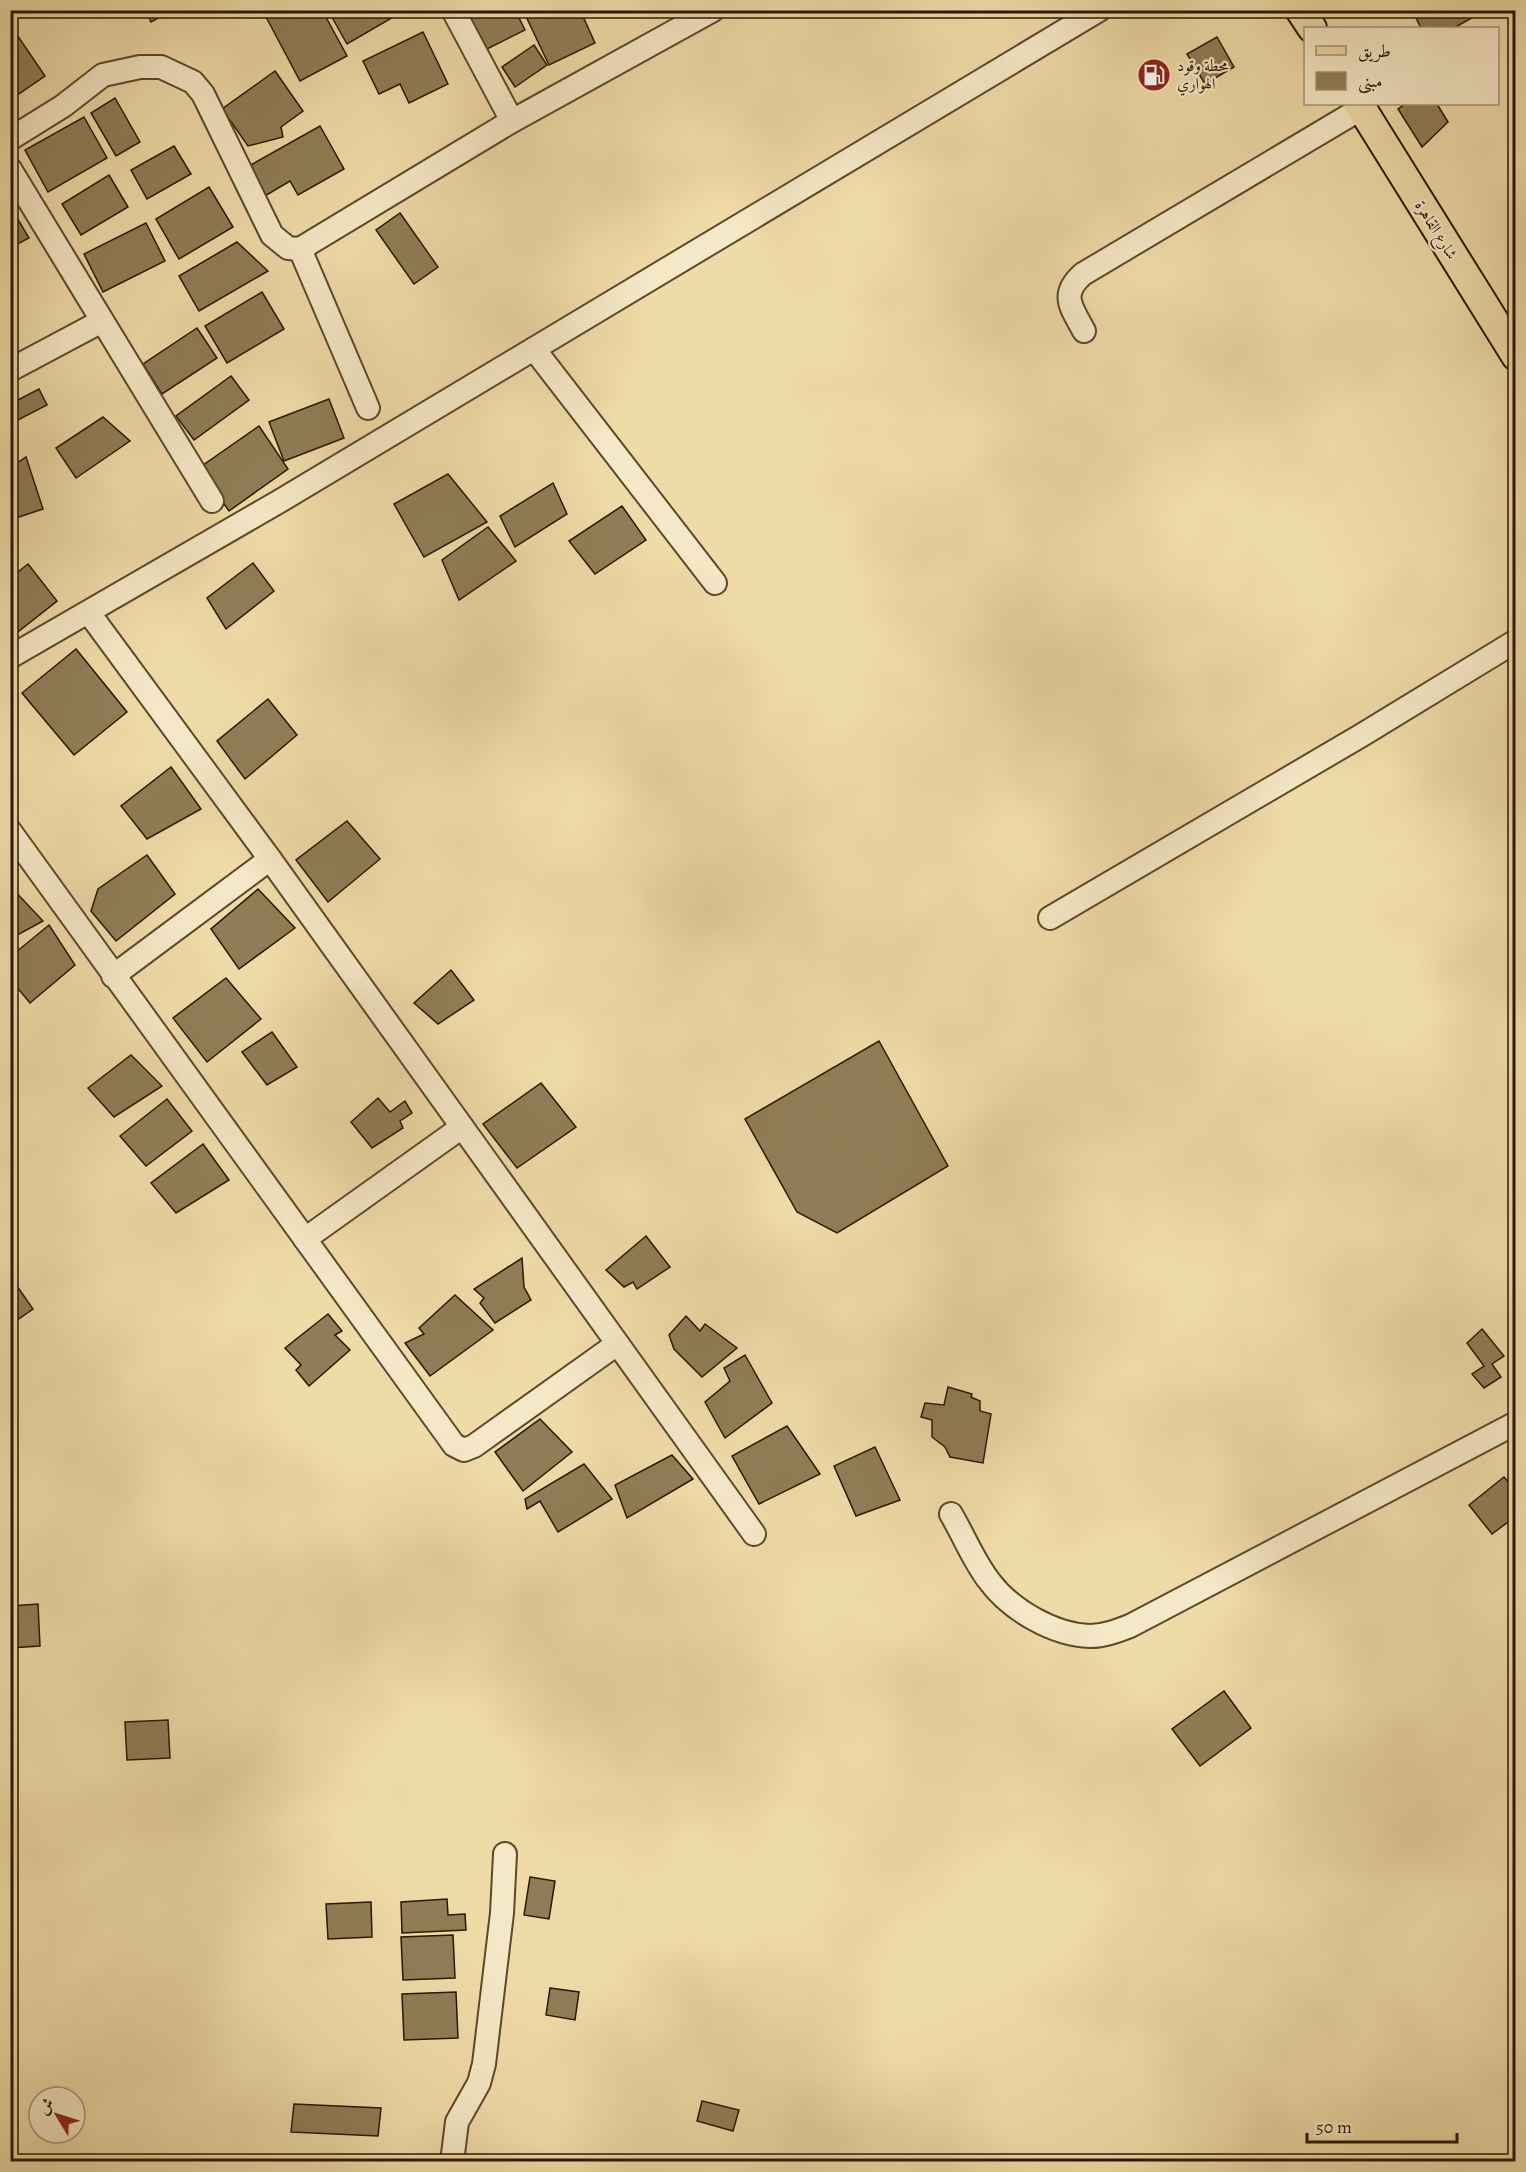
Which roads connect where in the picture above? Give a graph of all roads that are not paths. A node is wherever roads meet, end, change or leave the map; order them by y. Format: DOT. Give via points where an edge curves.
graph roads {
  1 [pos="453,10"];
  2 [pos="713,10"];
  3 [pos="1099,10"];
  4 [pos="1300,10"];
  5 [pos="1311,27"];
  6 [pos="1360,106"];
  7 [pos="512,121"];
  8 [pos="10,139"];
  9 [pos="10,169"];
  10 [pos="300,249"];
  11 [pos="102,321"];
  12 [pos="1084,331"];
  13 [pos="534,349"];
  14 [pos="1515,356"];
  15 [pos="10,370"];
  16 [pos="368,408"];
  17 [pos="212,501"];
  18 [pos="715,583"];
  19 [pos="89,613"];
  20 [pos="1515,641"];
  21 [pos="10,657"];
  22 [pos="10,831"];
  23 [pos="270,859"];
  24 [pos="1050,918"];
  25 [pos="113,976"];
  26 [pos="462,1127"];
  27 [pos="304,1239"];
  28 [pos="616,1344"];
  29 [pos="1513,1428"];
  30 [pos="951,1514"];
  31 [pos="754,1534"];
  32 [pos="505,1854"];
  33 [pos="452,2162"];
  1 -- 7 [label="street"];
  2 -- 7 [label="street"];
  3 -- 13 [label="street"];
  4 -- 5 [label="main road"];
  6 -- 12 [label="street" via="1083,274 1068,296"];
  6 -- 14 [label="main road, شارع القاهرة"];
  7 -- 10 [label="street"];
  8 -- 10 [label="street" via="103,75 161,67 193,82 203,94 272,235 288,248"];
  9 -- 11 [label="street"];
  10 -- 16 [label="street"];
  11 -- 15 [label="street"];
  11 -- 17 [label="street"];
  13 -- 18 [label="street"];
  13 -- 19 [label="street"];
  19 -- 21 [label="street"];
  19 -- 23 [label="street"];
  20 -- 24 [label="street"];
  22 -- 25 [label="street"];
  23 -- 25 [label="street"];
  23 -- 26 [label="street"];
  25 -- 27 [label="street"];
  26 -- 27 [label="street"];
  26 -- 28 [label="street"];
  27 -- 28 [label="street" via="459,1449 474,1446"];
  28 -- 31 [label="street"];
  29 -- 30 [label="street" via="1130,1626 1101,1635 1073,1634 1054,1628 1012,1603 989,1581"];
  32 -- 33 [label="street" via="484,2064 479,2083 457,2122"];
}
